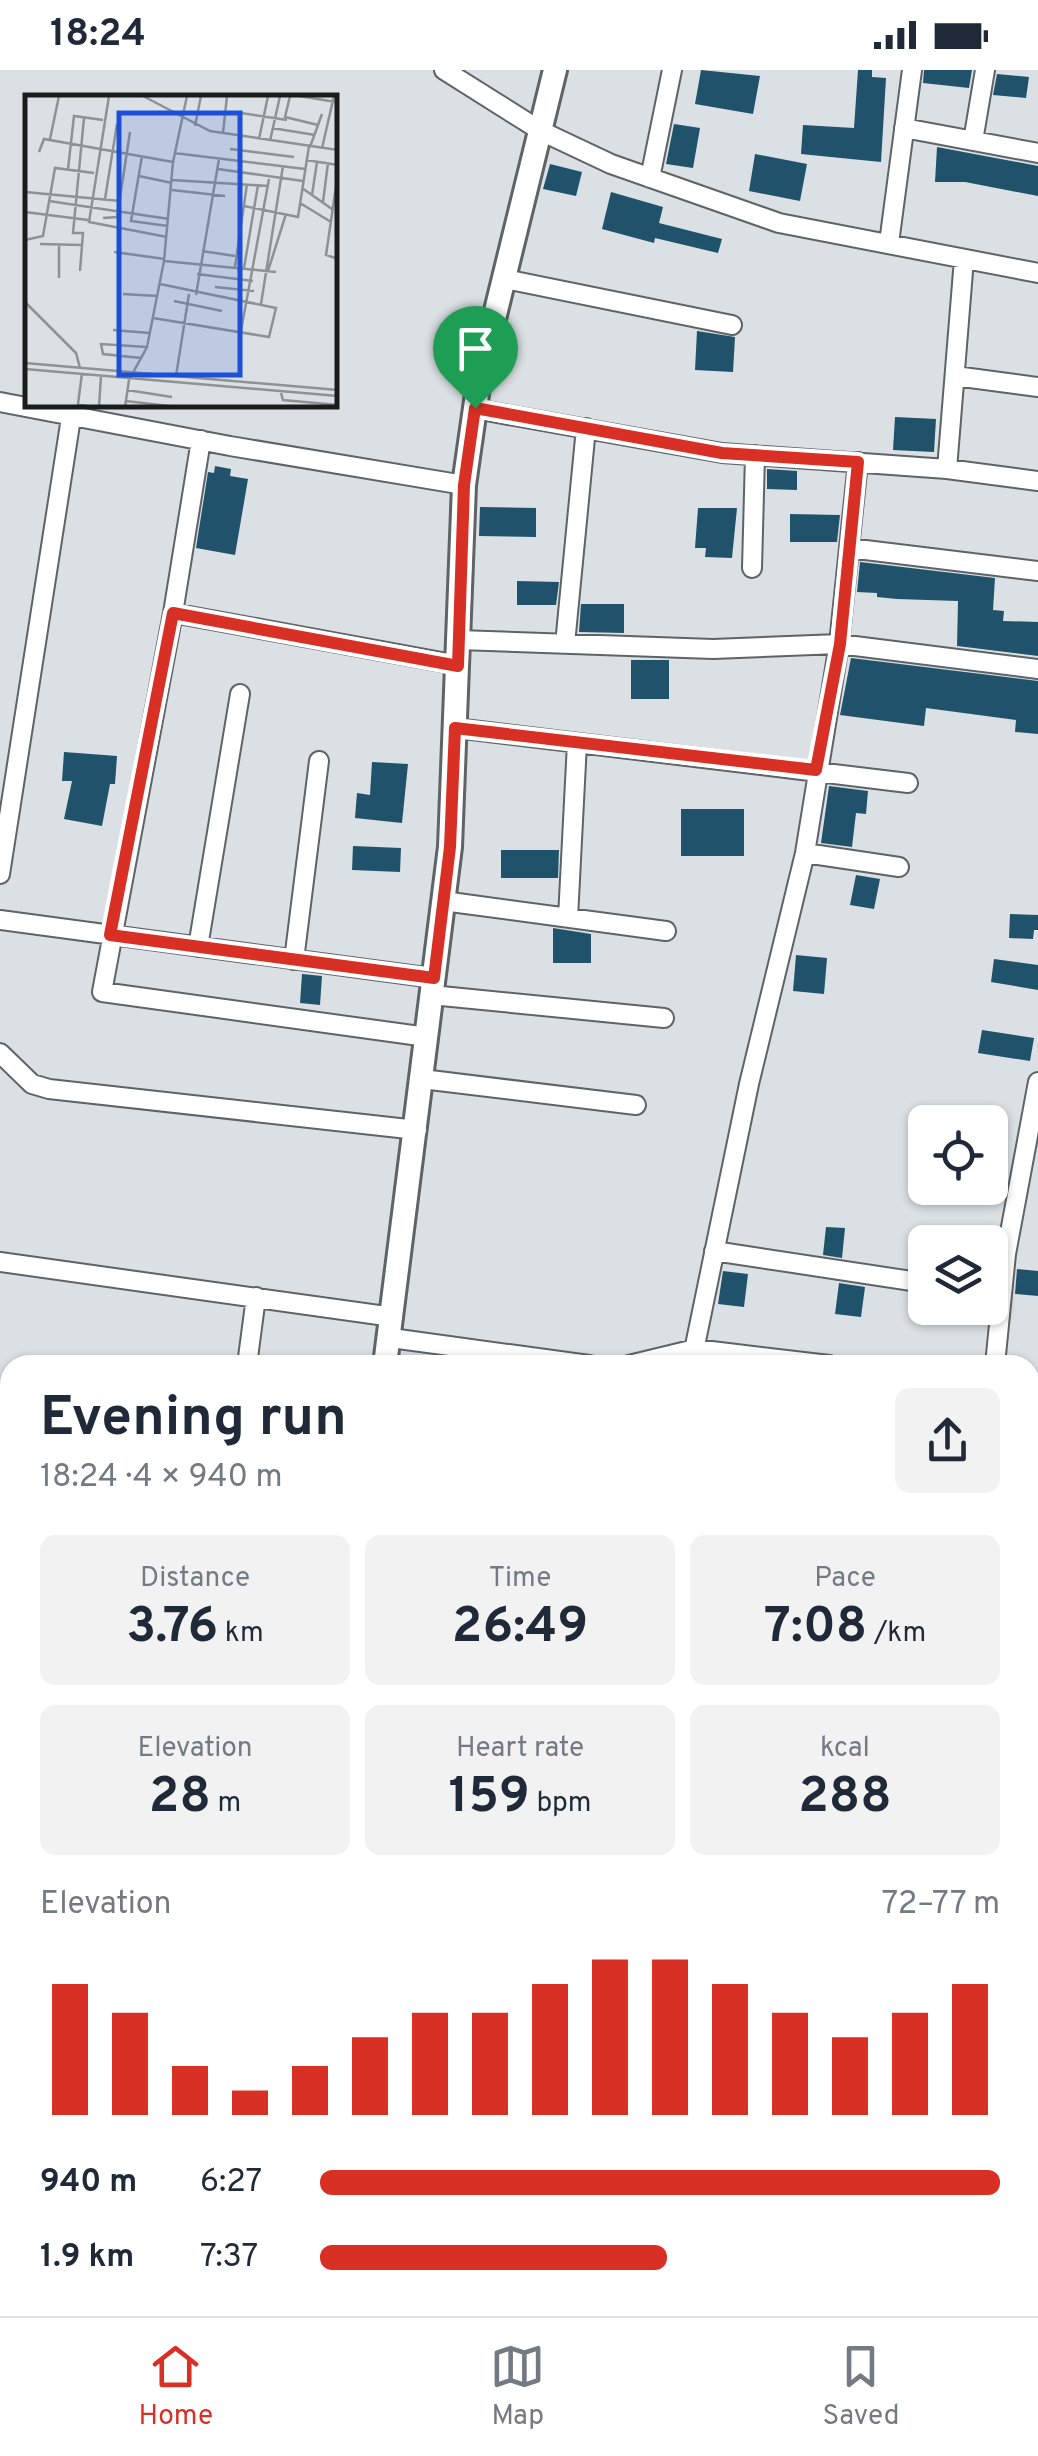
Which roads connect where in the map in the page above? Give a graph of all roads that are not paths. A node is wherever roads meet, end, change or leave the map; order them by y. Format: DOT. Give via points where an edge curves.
graph roads {
  1 [pos="444,70"];
  2 [pos="555,70"];
  3 [pos="672,70"];
  4 [pos="912,70"];
  5 [pos="985,70"];
  6 [pos="904,128"];
  7 [pos="542,131"];
  8 [pos="972,141"];
  9 [pos="1038,153"];
  10 [pos="650,178"];
  11 [pos="889,243"];
  12 [pos="964,259"];
  13 [pos="1038,273"];
  14 [pos="504,278"];
  15 [pos="732,325"];
  16 [pos="954,376"];
  17 [pos="1038,387"];
  18 [pos="0,402"];
  19 [pos="25,405"];
  20 [pos="475,408"];
  21 [pos="72,410"];
  22 [pos="586,428"];
  23 [pos="201,440"];
  24 [pos="755,455"];
  25 [pos="858,462"];
  26 [pos="947,469"];
  27 [pos="1038,481"];
  28 [pos="464,485"];
  29 [pos="849,548"];
  30 [pos="752,568"];
  31 [pos="1038,571"];
  32 [pos="173,613"];
  33 [pos="459,640"];
  34 [pos="565,644"];
  35 [pos="840,644"];
  36 [pos="458,666"];
  37 [pos="1038,669"];
  38 [pos="240,694"];
  39 [pos="455,728"];
  40 [pos="578,743"];
  41 [pos="320,762"];
  42 [pos="816,770"];
  43 [pos="908,783"];
  44 [pos="4,823"];
  45 [pos="804,853"];
  46 [pos="900,866"];
  47 [pos="0,874"];
  48 [pos="443,901"];
  49 [pos="568,918"];
  50 [pos="0,920"];
  51 [pos="666,931"];
  52 [pos="110,935"];
  53 [pos="198,946"];
  54 [pos="294,960"];
  55 [pos="432,987"];
  56 [pos="664,1018"];
  57 [pos="427,1037"];
  58 [pos="0,1052"];
  59 [pos="422,1079"];
  60 [pos="1038,1082"];
  61 [pos="636,1105"];
  62 [pos="417,1130"];
  63 [pos="1008,1233"];
  64 [pos="714,1252"];
  65 [pos="0,1262"];
  66 [pos="908,1281"];
  67 [pos="256,1297"];
  68 [pos="996,1325"];
  69 [pos="392,1327"];
  70 [pos="247,1355"];
  71 [pos="387,1355"];
  72 [pos="537,1355"];
  73 [pos="693,1355"];
  74 [pos="995,1355"];
  1 -- 7 [label="street"];
  2 -- 7 [label="street"];
  3 -- 10 [label="street"];
  4 -- 6 [label="street"];
  5 -- 8 [label="street"];
  6 -- 8 [label="street"];
  6 -- 11 [label="street"];
  7 -- 10 [label="street"];
  7 -- 14 [label="street"];
  8 -- 9 [label="street"];
  10 -- 11 [label="street" via="779,223"];
  11 -- 12 [label="street"];
  12 -- 13 [label="street"];
  12 -- 16 [label="street"];
  14 -- 15 [label="street"];
  14 -- 20 [label="street"];
  16 -- 17 [label="street"];
  16 -- 26 [label="street"];
  18 -- 19 [label="street"];
  20 -- 22 [label="street"];
  20 -- 28 [label="street"];
  21 -- 23 [label="street"];
  21 -- 44 [label="street"];
  22 -- 24 [label="street"];
  22 -- 34 [label="street"];
  23 -- 28 [label="street"];
  23 -- 32 [label="street"];
  24 -- 25 [label="street"];
  24 -- 30 [label="street"];
  25 -- 26 [label="street"];
  25 -- 29 [label="street"];
  26 -- 27 [label="street"];
  28 -- 33 [label="street"];
  29 -- 31 [label="street"];
  29 -- 35 [label="street"];
  32 -- 36 [label="street"];
  32 -- 52 [label="street"];
  33 -- 34 [label="street"];
  33 -- 36 [label="street"];
  34 -- 35 [label="street" via="714,650"];
  35 -- 37 [label="street"];
  35 -- 42 [label="street"];
  36 -- 39 [label="street"];
  38 -- 53 [label="street"];
  39 -- 40 [label="street"];
  39 -- 48 [label="street"];
  40 -- 42 [label="street"];
  40 -- 49 [label="street"];
  41 -- 54 [label="street"];
  42 -- 43 [label="street"];
  42 -- 45 [label="street"];
  44 -- 47 [label="street"];
  45 -- 46 [label="street"];
  45 -- 64 [label="street"];
  48 -- 49 [label="street"];
  48 -- 55 [label="street"];
  49 -- 51 [label="street"];
  50 -- 52 [label="street"];
  52 -- 53 [label="street"];
  52 -- 57 [label="street" via="102,992"];
  53 -- 54 [label="street"];
  54 -- 55 [label="street"];
  55 -- 56 [label="street"];
  55 -- 57 [label="street"];
  57 -- 59 [label="street"];
  58 -- 62 [label="street" via="32,1084 49,1090"];
  59 -- 61 [label="street"];
  59 -- 62 [label="street"];
  60 -- 63 [label="street"];
  62 -- 69 [label="street"];
  64 -- 66 [label="street"];
  64 -- 73 [label="street"];
  65 -- 67 [label="street"];
  67 -- 69 [label="street"];
  67 -- 70 [label="street"];
  68 -- 74 [label="street"];
  69 -- 71 [label="street"];
  69 -- 72 [label="street"];
}
